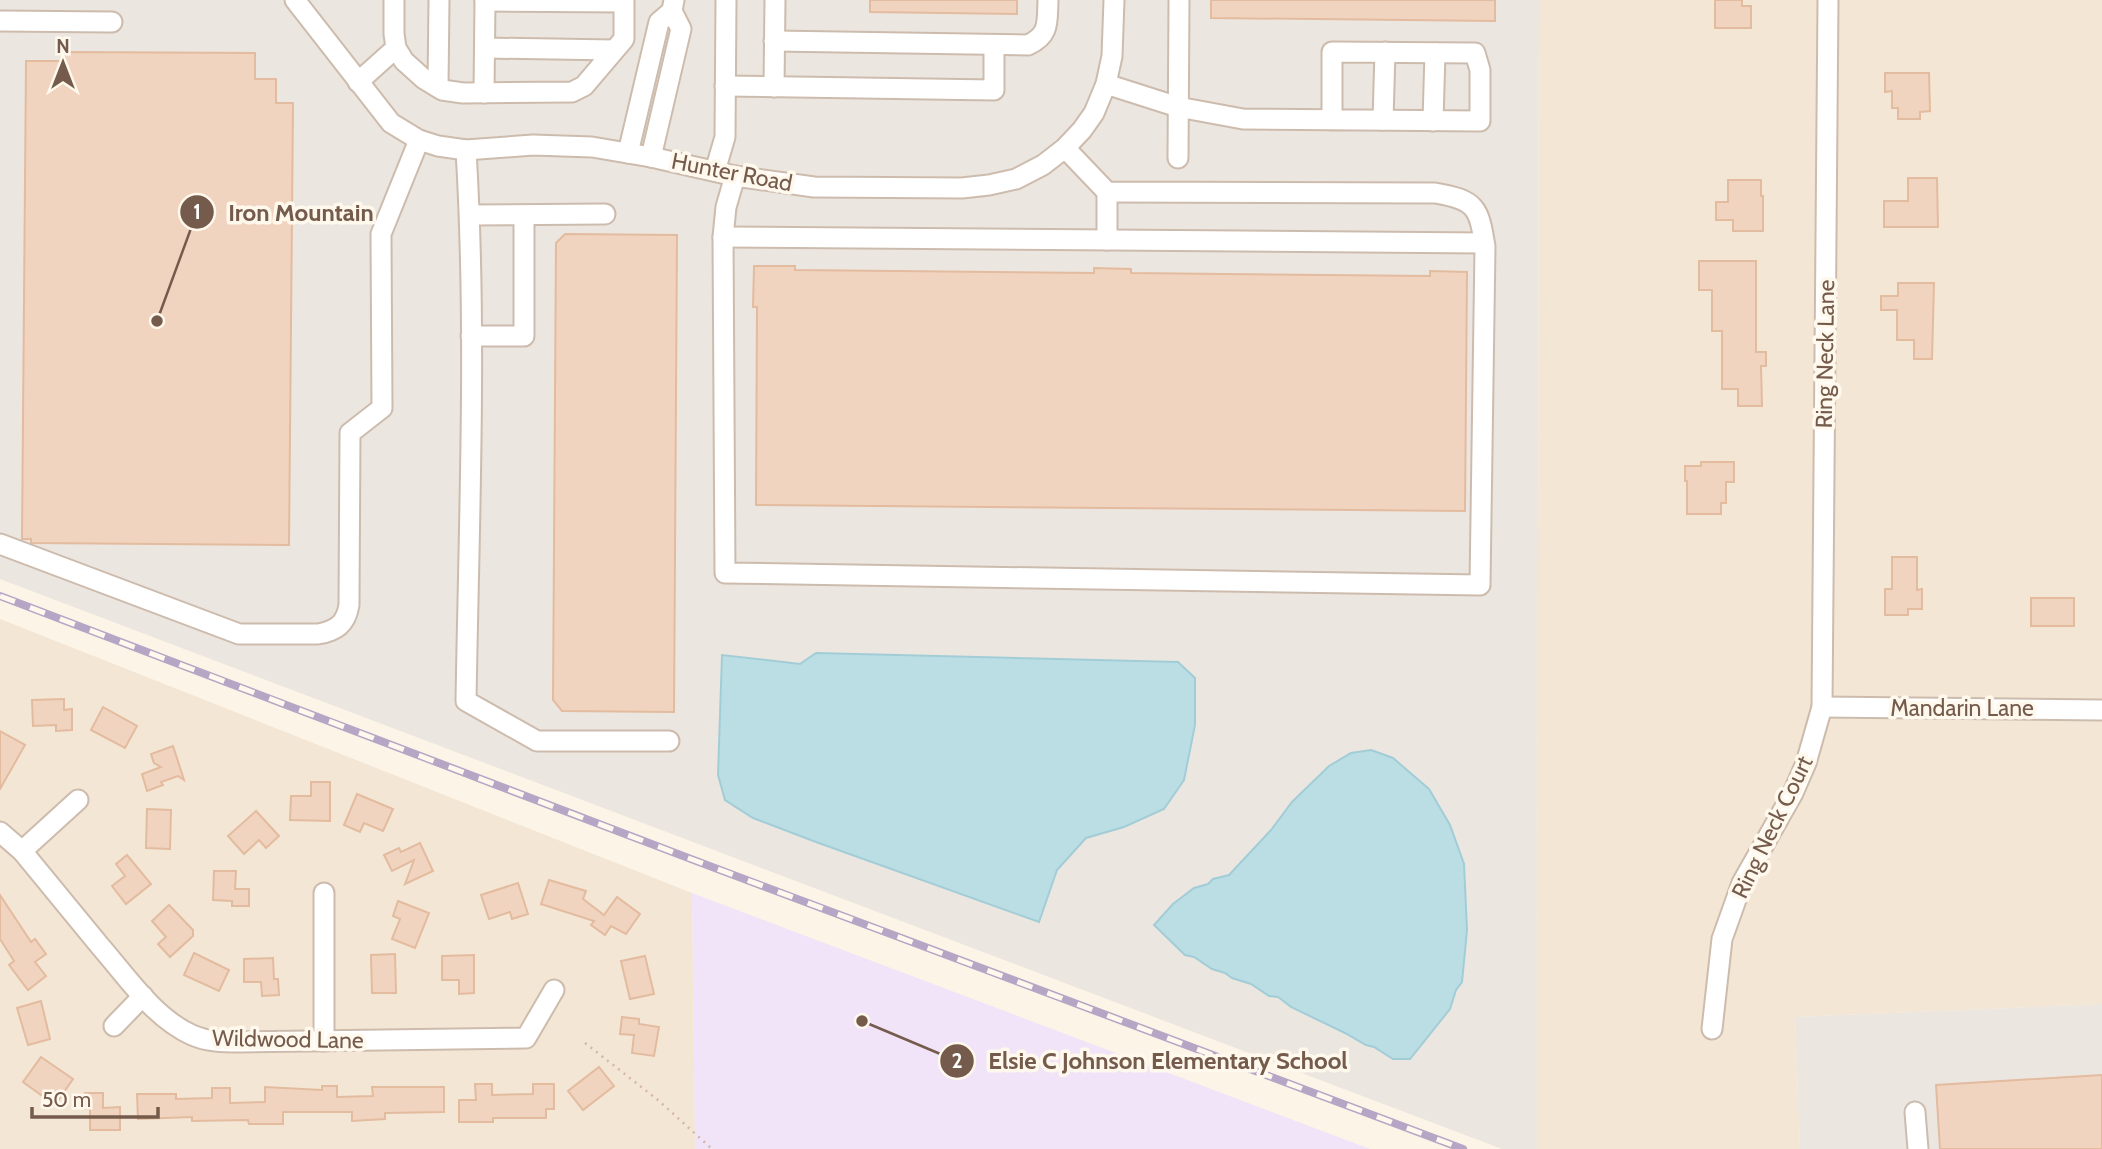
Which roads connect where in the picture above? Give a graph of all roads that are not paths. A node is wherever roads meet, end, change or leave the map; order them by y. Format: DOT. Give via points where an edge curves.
graph roads {
  1 [pos="295,0"];
  2 [pos="394,0"];
  3 [pos="439,0"];
  4 [pos="485,0"];
  5 [pos="726,0"];
  6 [pos="775,0"];
  7 [pos="1048,0"];
  8 [pos="1114,0"];
  9 [pos="1179,0"];
  10 [pos="1828,0"];
  11 [pos="673,5"];
  12 [pos="0,21"];
  13 [pos="112,22"];
  14 [pos="774,41"];
  15 [pos="994,45"];
  16 [pos="396,48"];
  17 [pos="485,48"];
  18 [pos="614,50"];
  19 [pos="1385,52"];
  20 [pos="1435,53"];
  21 [pos="358,82"];
  22 [pos="1106,84"];
  23 [pos="725,86"];
  24 [pos="438,87"];
  25 [pos="774,87"];
  26 [pos="484,93"];
  27 [pos="1178,107"];
  28 [pos="1332,120"];
  29 [pos="1382,120"];
  30 [pos="1433,121"];
  31 [pos="419,140"];
  32 [pos="1065,148"];
  33 [pos="466,150"];
  34 [pos="628,153"];
  35 [pos="651,157"];
  36 [pos="1178,158"];
  37 [pos="715,171"];
  38 [pos="735,176"];
  39 [pos="1107,192"];
  40 [pos="606,214"];
  41 [pos="470,215"];
  42 [pos="524,215"];
  43 [pos="723,237"];
  44 [pos="1107,240"];
  45 [pos="1484,243"];
  46 [pos="471,336"];
  47 [pos="0,544"];
  48 [pos="1822,707"];
  49 [pos="2102,710"];
  50 [pos="669,741"];
  51 [pos="78,800"];
  52 [pos="0,832"];
  53 [pos="22,851"];
  54 [pos="324,893"];
  55 [pos="554,990"];
  56 [pos="143,996"];
  57 [pos="114,1026"];
  58 [pos="1712,1030"];
  59 [pos="324,1041"];
  60 [pos="1915,1112"];
  61 [pos="1918,1149"];
  1 -- 21 [label="street, Hunter Road"];
  2 -- 16 [label="street"];
  3 -- 24 [label="street"];
  4 -- 17 [label="street"];
  4 -- 18 [label="street" via="624,2 624,39"];
  5 -- 23 [label="street"];
  6 -- 14 [label="street"];
  7 -- 15 [label="street" via="1045,32 1038,40 1028,45"];
  8 -- 22 [label="street, Hunter Road"];
  9 -- 27 [label="street"];
  10 -- 48 [label="street, Ring Neck Lane"];
  11 -- 34 [label="street" via="659,22"];
  11 -- 35 [label="street" via="681,30"];
  12 -- 13 [label="street"];
  14 -- 15 [label="street"];
  14 -- 25 [label="street"];
  15 -- 25 [label="street" via="994,90"];
  16 -- 21 [label="street"];
  16 -- 24 [label="street" via="404,61"];
  17 -- 18 [label="street"];
  17 -- 26 [label="street"];
  18 -- 26 [label="street" via="584,86 572,92"];
  19 -- 20 [label="street"];
  19 -- 28 [label="street" via="1332,51"];
  19 -- 29 [label="street"];
  20 -- 30 [label="street"];
  20 -- 30 [label="street" via="1475,54 1480,70 1480,121"];
  21 -- 31 [label="street, Hunter Road" via="391,123"];
  22 -- 27 [label="street"];
  22 -- 32 [label="street, Hunter Road" via="1094,113"];
  23 -- 25 [label="street"];
  23 -- 37 [label="street" via="725,137"];
  24 -- 26 [label="street"];
  27 -- 28 [label="street" via="1242,119"];
  27 -- 36 [label="street"];
  28 -- 29 [label="street"];
  29 -- 30 [label="street"];
  31 -- 33 [label="street, Hunter Road"];
  31 -- 47 [label="street" via="381,234 382,408 350,433 349,606 340,626 318,634 239,634"];
  32 -- 38 [label="street, Hunter Road" via="1016,179 962,188 814,187"];
  32 -- 39 [label="street"];
  33 -- 34 [label="street, Hunter Road" via="543,145"];
  33 -- 41 [label="street"];
  34 -- 35 [label="street, Hunter Road"];
  35 -- 37 [label="street, Hunter Road"];
  37 -- 38 [label="street, Hunter Road"];
  38 -- 43 [label="street"];
  39 -- 44 [label="street"];
  39 -- 45 [label="street" via="1435,193 1461,197 1480,215"];
  40 -- 42 [label="street"];
  41 -- 42 [label="street"];
  41 -- 46 [label="street"];
  42 -- 46 [label="street" via="524,336"];
  43 -- 44 [label="street"];
  43 -- 45 [label="street" via="724,573 1480,585"];
  44 -- 45 [label="street"];
  46 -- 50 [label="street" via="466,701 537,741"];
  48 -- 49 [label="street, Mandarin Lane"];
  48 -- 58 [label="street, Ring Neck Court" via="1806,763 1742,883 1722,939"];
  51 -- 53 [label="street"];
  52 -- 53 [label="street, Wildwood Lane"];
  53 -- 56 [label="street, Wildwood Lane"];
  54 -- 59 [label="street"];
  55 -- 59 [label="street, Wildwood Lane" via="526,1038"];
  56 -- 57 [label="street"];
  56 -- 59 [label="street, Wildwood Lane" via="169,1021 204,1040"];
  60 -- 61 [label="street"];
}
